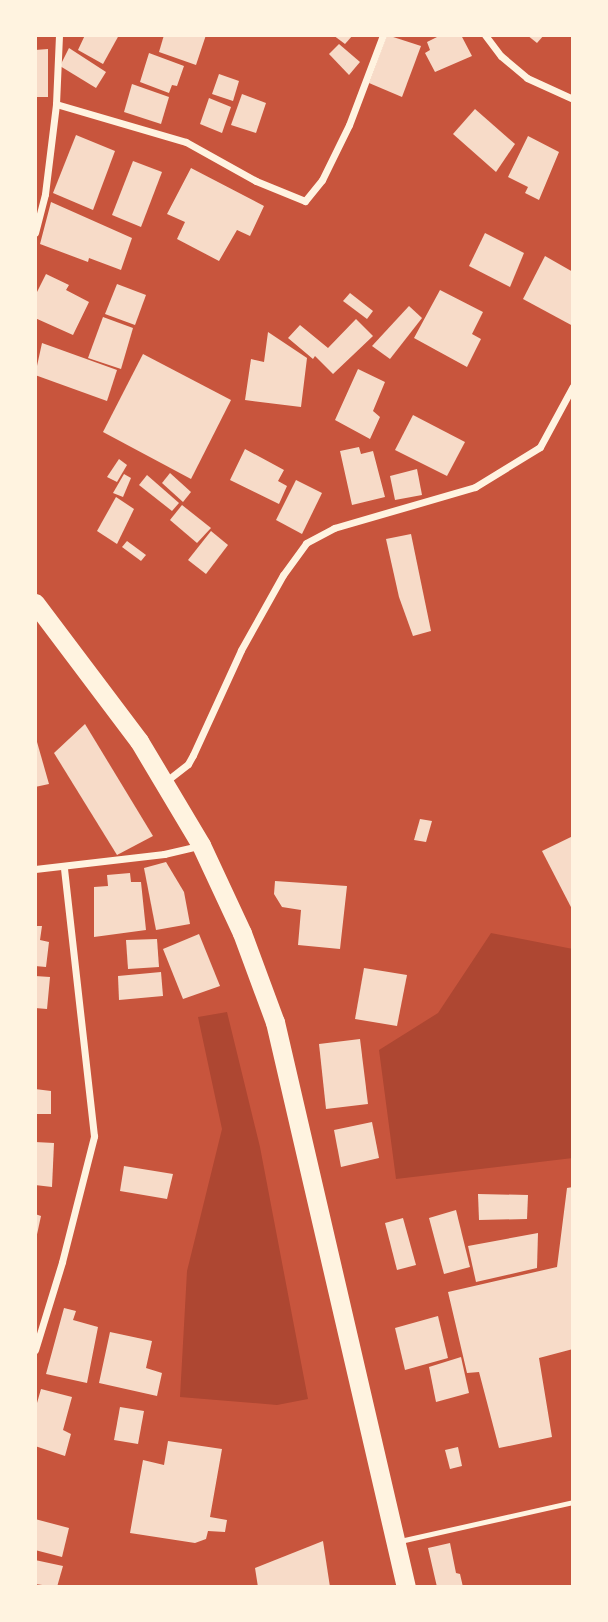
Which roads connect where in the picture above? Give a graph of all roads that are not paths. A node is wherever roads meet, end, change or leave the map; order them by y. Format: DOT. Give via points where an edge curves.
graph roads {
  1 [pos="59,35"];
  2 [pos="383,35"];
  3 [pos="485,35"];
  4 [pos="573,99"];
  5 [pos="56,104"];
  6 [pos="35,233"];
  7 [pos="573,386"];
  8 [pos="35,603"];
  9 [pos="165,782"];
  10 [pos="201,845"];
  11 [pos="64,867"];
  12 [pos="35,869"];
  13 [pos="35,1350"];
  14 [pos="573,1502"];
  15 [pos="397,1542"];
  16 [pos="406,1587"];
  1 -- 5 [label="street"];
  2 -- 5 [label="street" via="349,124 322,180 305,201 256,181 186,142"];
  3 -- 4 [label="street" via="501,57 527,78"];
  5 -- 6 [label="street" via="45,194"];
  7 -- 9 [label="street" via="540,447 475,487 334,528 306,543 242,650 188,764"];
  8 -- 9 [label="highway" via="80,659"];
  9 -- 10 [label="highway"];
  10 -- 11 [label="street"];
  10 -- 15 [label="highway" via="242,933 275,1022"];
  11 -- 12 [label="street"];
  11 -- 13 [label="street" via="93,1136"];
  14 -- 15 [label="lane"];
  15 -- 16 [label="highway"];
}
